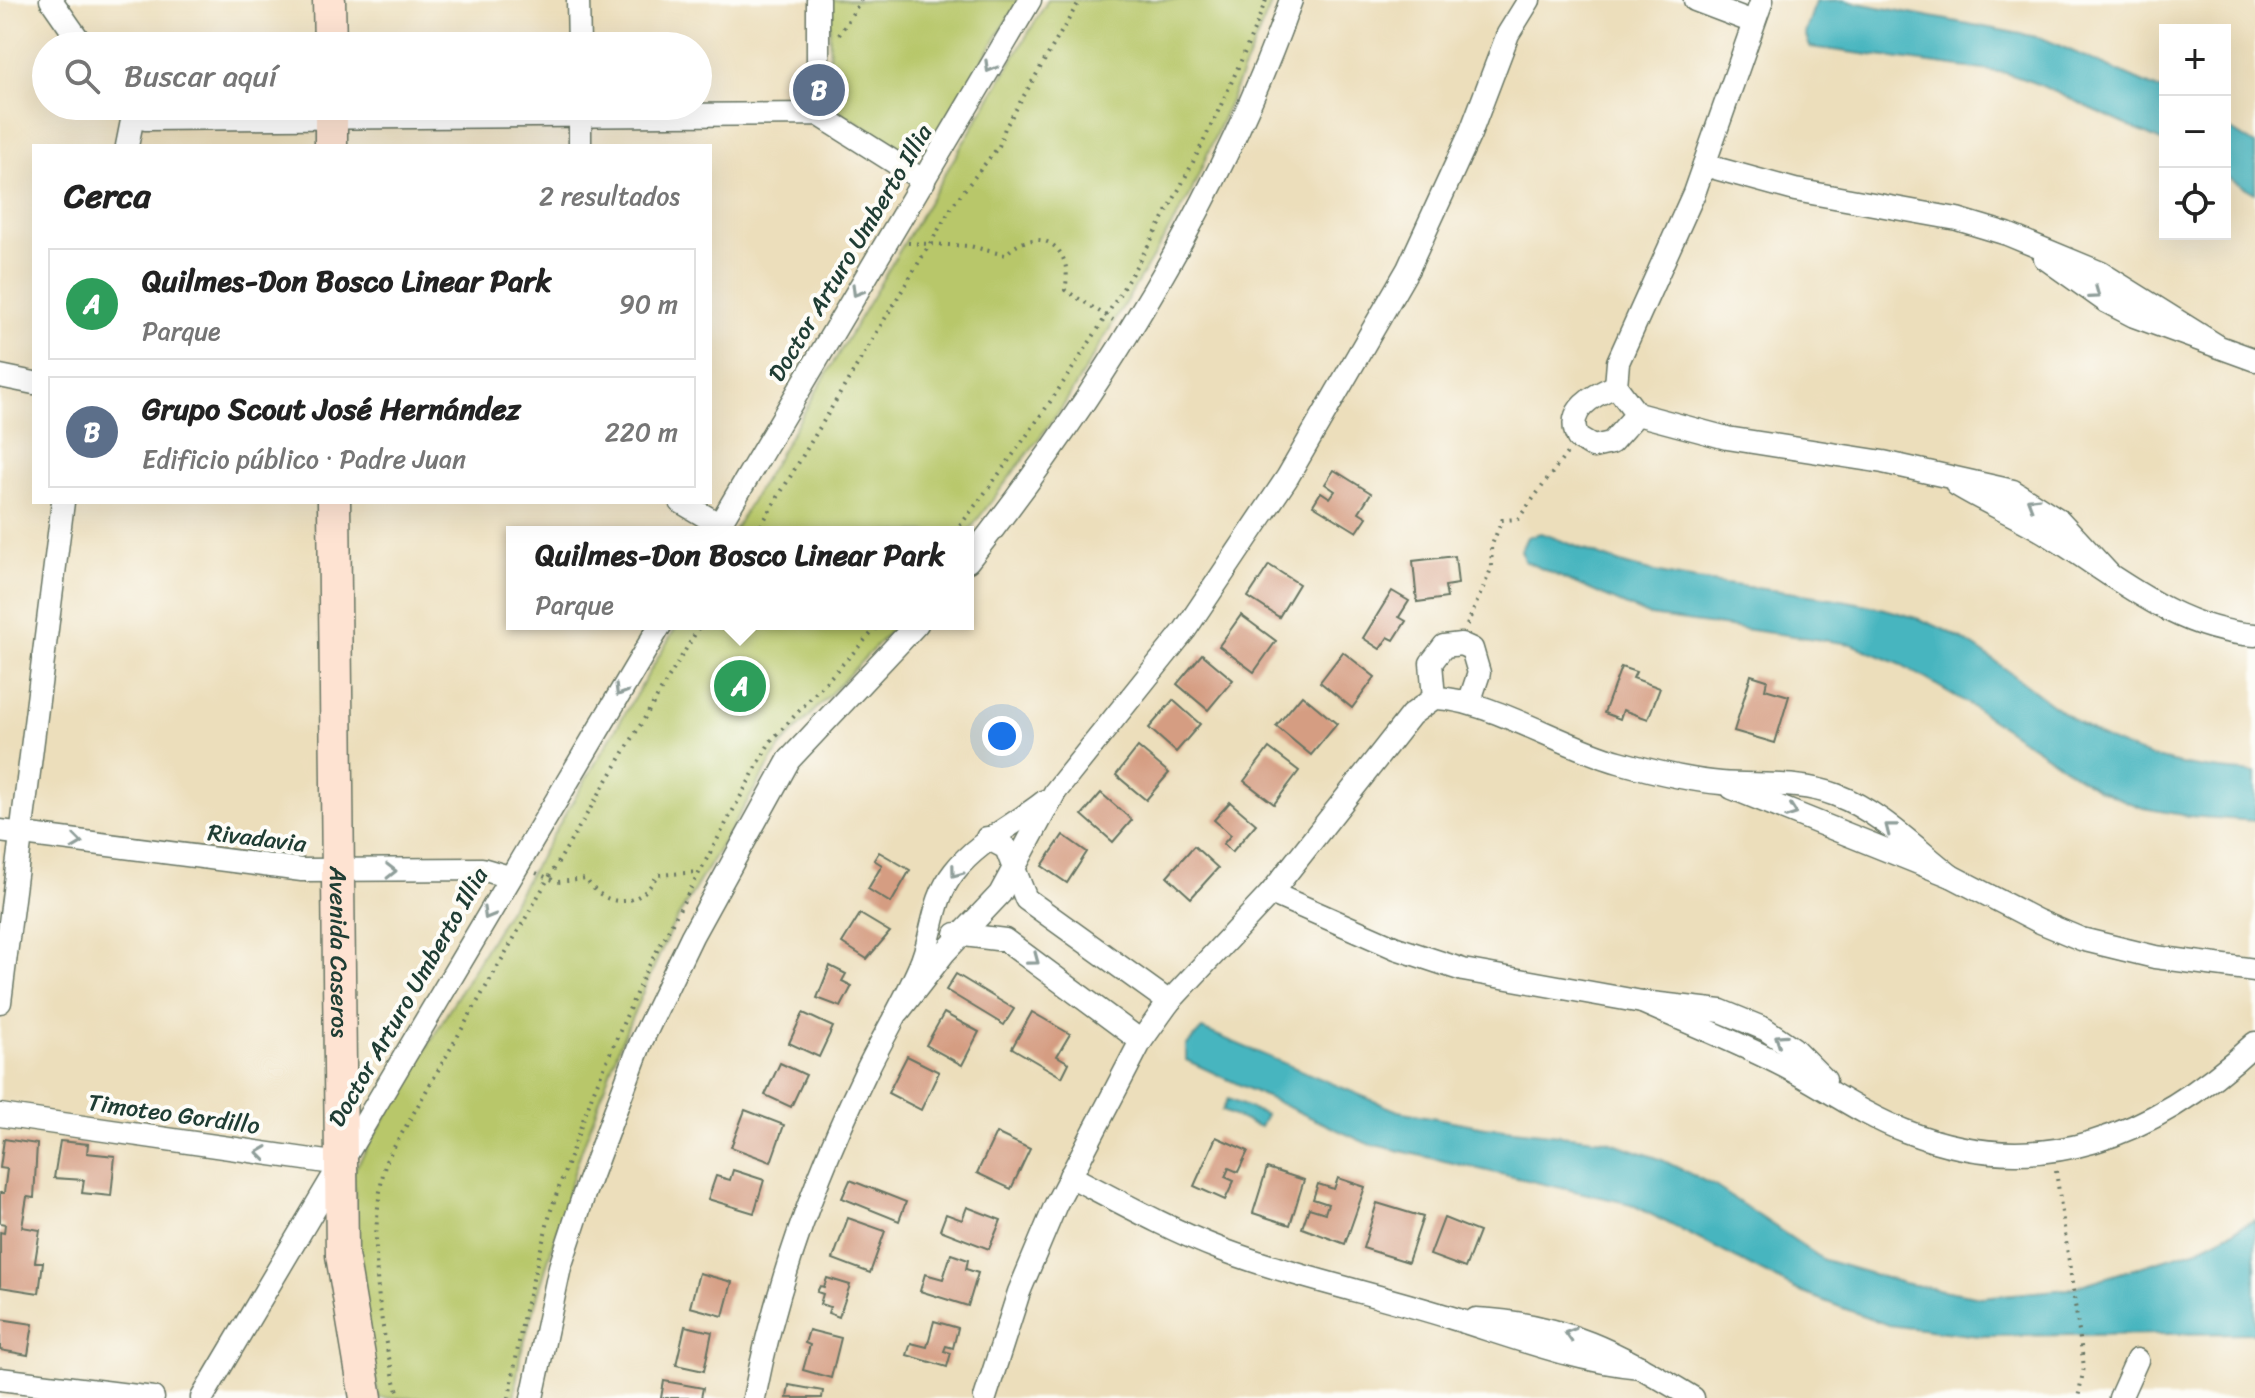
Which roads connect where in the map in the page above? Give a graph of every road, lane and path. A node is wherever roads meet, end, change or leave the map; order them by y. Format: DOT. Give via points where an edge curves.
graph roads {
  1 [pos="51,0"];
  2 [pos="329,0"];
  3 [pos="578,0"];
  4 [pos="818,0"];
  5 [pos="1030,0"];
  6 [pos="1080,0"];
  7 [pos="1266,0"];
  8 [pos="1291,0"];
  9 [pos="1513,0"];
  10 [pos="1529,0"];
  11 [pos="1695,0"];
  12 [pos="1762,0"];
  13 [pos="1753,22"];
  14 [pos="73,32"];
  15 [pos="330,32"];
  16 [pos="579,32"];
  17 [pos="1508,34"];
  18 [pos="712,113"];
  19 [pos="818,114"];
  20 [pos="128,120"];
  21 [pos="280,120"];
  22 [pos="393,120"];
  23 [pos="580,120"];
  24 [pos="331,123"];
  25 [pos="127,144"];
  26 [pos="580,144"];
  27 [pos="1704,165"];
  28 [pos="924,181"];
  29 [pos="886,242"];
  30 [pos="930,243"];
  31 [pos="1106,315"];
  32 [pos="1129,330"];
  33 [pos="2255,360"];
  34 [pos="0,376"];
  35 [pos="32,383"];
  36 [pos="1616,386"];
  37 [pos="1637,414"];
  38 [pos="1578,438"];
  39 [pos="63,504"];
  40 [pos="334,504"];
  41 [pos="684,504"];
  42 [pos="715,526"];
  43 [pos="719,526"];
  44 [pos="761,526"];
  45 [pos="960,526"];
  46 [pos="974,553"];
  47 [pos="657,630"];
  48 [pos="697,630"];
  49 [pos="911,630"];
  50 [pos="2255,635"];
  51 [pos="1461,644"];
  52 [pos="1434,698"];
  53 [pos="1469,703"];
  54 [pos="1720,782"];
  55 [pos="1055,792"];
  56 [pos="0,831"];
  57 [pos="23,835"];
  58 [pos="987,838"];
  59 [pos="1015,868"];
  60 [pos="513,869"];
  61 [pos="729,871"];
  62 [pos="337,872"];
  63 [pos="1951,876"];
  64 [pos="548,879"];
  65 [pos="1271,893"];
  66 [pos="934,912"];
  67 [pos="963,936"];
  68 [pos="2255,970"];
  69 [pos="0,1002"];
  70 [pos="1169,1002"];
  71 [pos="899,1011"];
  72 [pos="1141,1041"];
  73 [pos="2255,1043"];
  74 [pos="0,1115"];
  75 [pos="2053,1150"];
  76 [pos="340,1164"];
  77 [pos="1070,1176"];
  78 [pos="2137,1360"];
  79 [pos="0,1379"];
  80 [pos="153,1398"];
  81 [pos="202,1398"];
  82 [pos="366,1398"];
  83 [pos="400,1398"];
  84 [pos="532,1398"];
  85 [pos="754,1398"];
  86 [pos="985,1398"];
  87 [pos="1693,1398"];
  88 [pos="2078,1398"];
  89 [pos="2120,1398"];
  1 -- 14 [label="street"];
  2 -- 15 [label="street"];
  3 -- 16 [label="street"];
  4 -- 19 [label="street"];
  5 -- 28 [label="street, Doctor Arturo Umberto Illia, one-way"];
  6 -- 30 [label="path" via="999,146"];
  7 -- 31 [label="path" via="1175,199"];
  8 -- 32 [label="street" via="1224,153"];
  9 -- 17 [label="street"];
  10 -- 17 [label="street"];
  11 -- 13 [label="street"];
  12 -- 13 [label="street"];
  13 -- 27 [label="street"];
  17 -- 55 [label="street" via="1408,269 1327,413 1185,630"];
  18 -- 19 [label="street"];
  19 -- 28 [label="street"];
  20 -- 25 [label="street"];
  21 -- 24 [label="street"];
  22 -- 24 [label="street"];
  23 -- 26 [label="street"];
  27 -- 33 [label="street" via="1795,190 1957,219 2007,234 2101,273 2216,345"];
  27 -- 36 [label="street" via="1618,362"];
  28 -- 29 [label="street, Doctor Arturo Umberto Illia"];
  29 -- 30 [label="path"];
  29 -- 43 [label="street, Doctor Arturo Umberto Illia, one-way"];
  30 -- 31 [label="path" via="1005,255 1028,240 1046,242 1067,262 1065,290"];
  30 -- 44 [label="path"];
  31 -- 32 [label="path"];
  31 -- 45 [label="path" via="1028,438"];
  32 -- 46 [label="street"];
  34 -- 35 [label="street"];
  36 -- 37 [label="street"];
  36 -- 38 [label="street" via="1584,404 1575,418"];
  37 -- 38 [label="street" via="1627,429 1601,447"];
  37 -- 50 [label="street" via="1727,438 1993,485 2034,502 2059,520 2109,574 2170,612"];
  38 -- 51 [label="path" via="1518,519 1502,520 1491,547 1492,567"];
  39 -- 57 [label="street"];
  40 -- 62 [label="street, Avenida Caseros"];
  41 -- 42 [label="street"];
  47 -- 60 [label="street, Doctor Arturo Umberto Illia, one-way"];
  48 -- 64 [label="path"];
  49 -- 61 [label="street" via="789,760"];
  51 -- 52 [label="street" via="1444,646 1431,663"];
  51 -- 53 [label="street" via="1472,649 1478,664"];
  52 -- 53 [label="street"];
  52 -- 65 [label="street" via="1411,715"];
  53 -- 54 [label="street" via="1615,761"];
  54 -- 63 [label="street, one-way"];
  63 -- 54 [label="street, one-way" via="1878,818 1834,794"];
  55 -- 58 [label="street"];
  55 -- 59 [label="street"];
  56 -- 57 [label="street, Rivadavia"];
  57 -- 62 [label="street, Rivadavia, one-way"];
  57 -- 69 [label="street"];
  58 -- 59 [label="street" via="1006,848"];
  58 -- 66 [label="street, one-way" via="953,873"];
  59 -- 67 [label="street" via="989,909"];
  59 -- 70 [label="street" via="1026,899"];
  62 -- 60 [label="street, Rivadavia, one-way"];
  60 -- 64 [label="path"];
  60 -- 76 [label="street, Doctor Arturo Umberto Illia, one-way"];
  61 -- 64 [label="path" via="657,875 642,896 618,902 594,891 586,879"];
  61 -- 84 [label="street" via="665,990 610,1119 560,1267"];
  62 -- 76 [label="street, Avenida Caseros"];
  63 -- 68 [label="street" via="2081,939 2155,957"];
  64 -- 83 [label="path" via="386,1161 377,1196 376,1277"];
  65 -- 70 [label="street"];
  65 -- 75 [label="street" via="1439,964 1642,1002 1705,1007 1765,1029 1793,1048 1836,1093 1882,1121 1927,1138 1972,1149"];
  66 -- 67 [label="street" via="942,926"];
  66 -- 71 [label="street" via="924,956"];
  67 -- 71 [label="street"];
  67 -- 72 [label="street, one-way" via="997,937 1012,945"];
  70 -- 72 [label="street"];
  71 -- 85 [label="street" via="864,1075 811,1197 782,1281"];
  72 -- 77 [label="street"];
  73 -- 75 [label="street" via="2191,1098 2152,1121 2106,1139"];
  76 -- 74 [label="street, Timoteo Gordillo, one-way"];
  75 -- 88 [label="path" via="2084,1367"];
  76 -- 81 [label="street, Doctor Arturo Umberto Illia"];
  76 -- 82 [label="street, Avenida Caseros" via="345,1280"];
  77 -- 86 [label="street" via="1019,1292"];
  77 -- 87 [label="street" via="1220,1249 1454,1318 1541,1326 1598,1344"];
  78 -- 89 [label="street"];
  79 -- 80 [label="street"];
}
